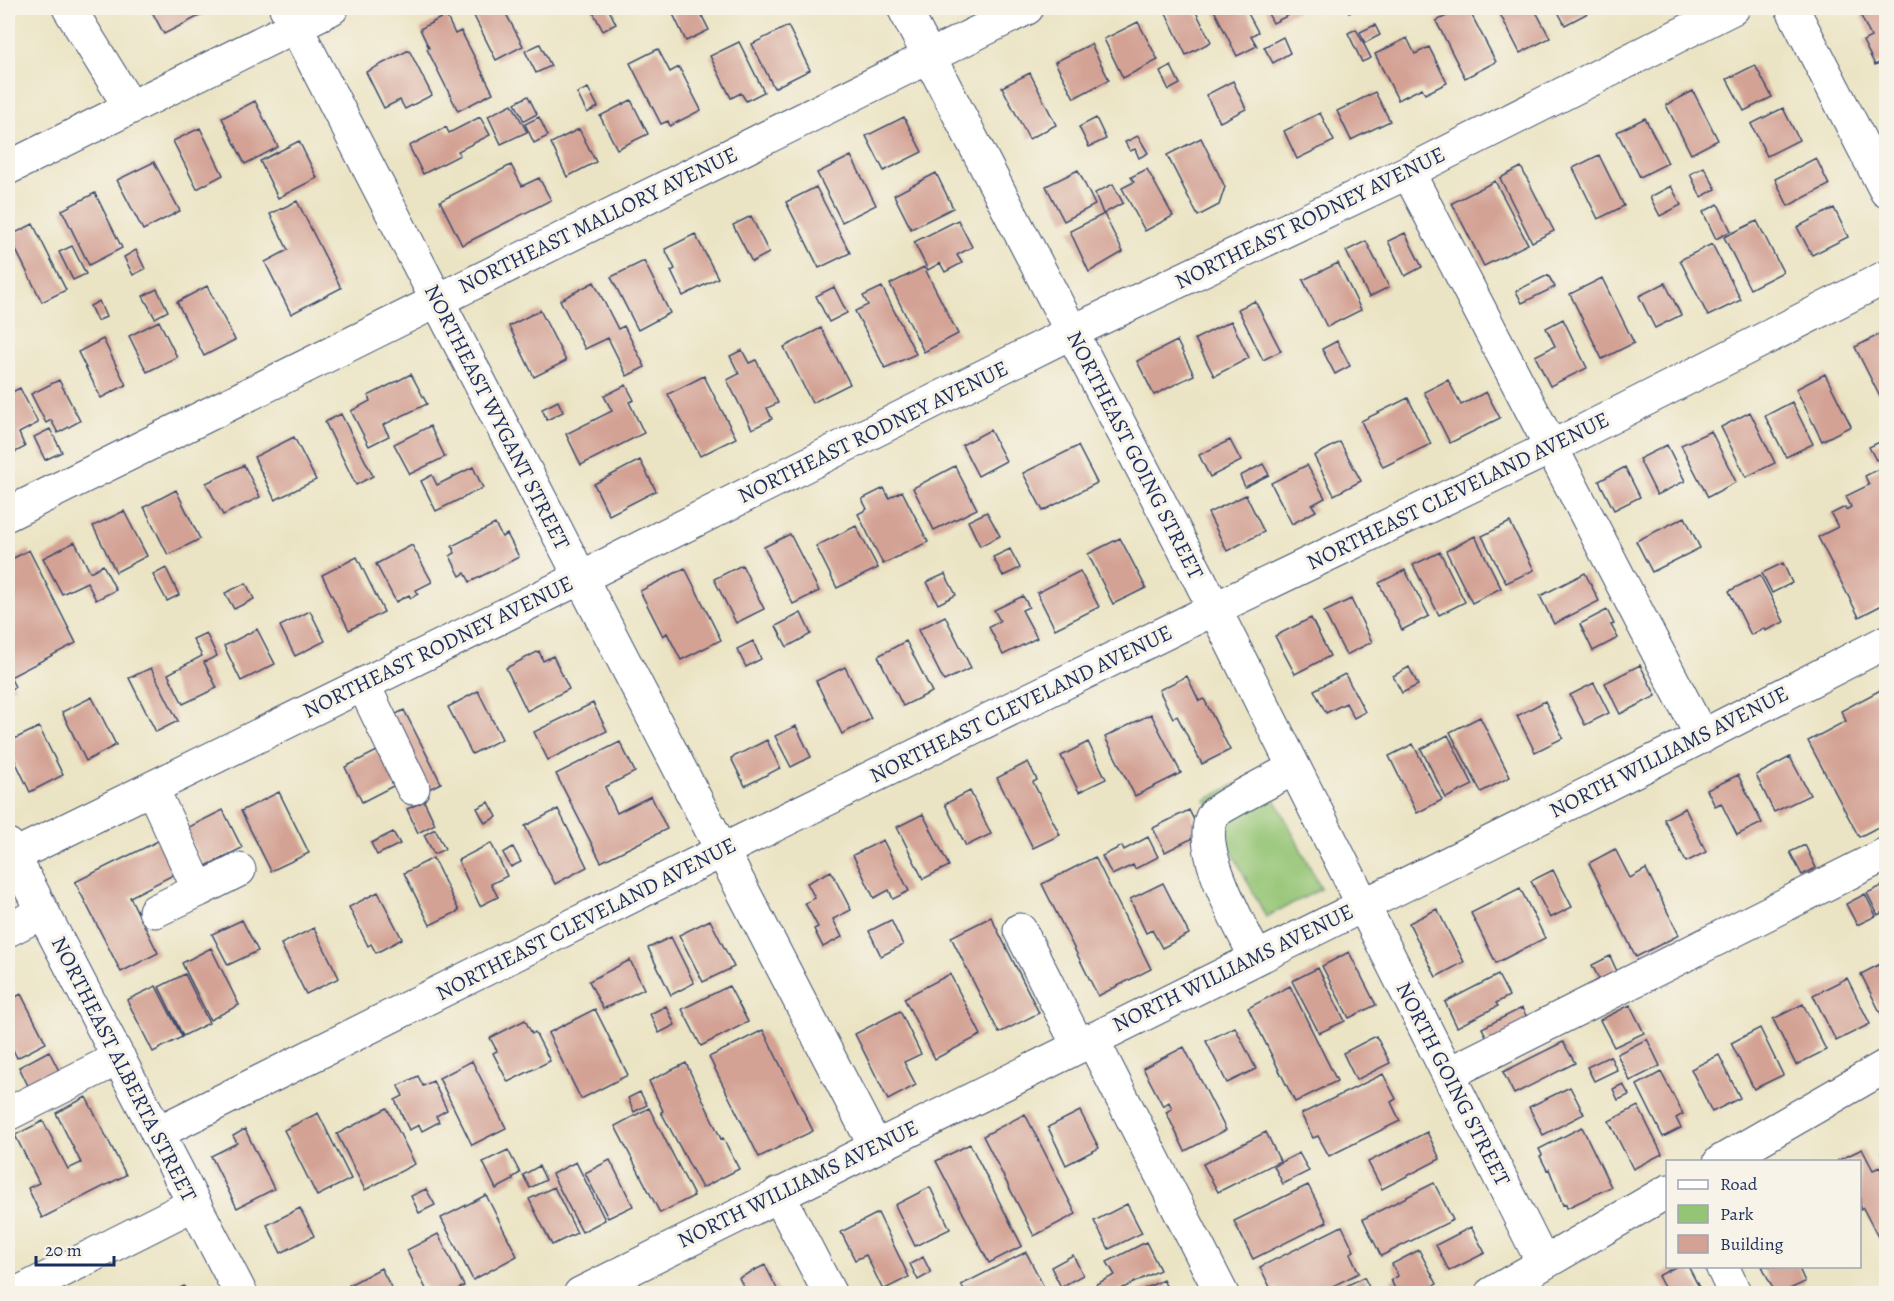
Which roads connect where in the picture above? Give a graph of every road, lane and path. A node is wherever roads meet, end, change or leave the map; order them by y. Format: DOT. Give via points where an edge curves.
graph roads {
  1 [pos="69,8"];
  2 [pos="332,8"];
  3 [pos="904,8"];
  4 [pos="1027,8"];
  5 [pos="1733,8"];
  6 [pos="1792,8"];
  7 [pos="291,16"];
  8 [pos="929,56"];
  9 [pos="130,107"];
  10 [pos="8,168"];
  11 [pos="1408,172"];
  12 [pos="1887,191"];
  13 [pos="1887,277"];
  14 [pos="437,300"];
  15 [pos="1072,332"];
  16 [pos="1551,447"];
  17 [pos="8,514"];
  18 [pos="580,578"];
  19 [pos="1214,609"];
  20 [pos="1887,642"];
  21 [pos="363,684"];
  22 [pos="1702,737"];
  23 [pos="1294,768"];
  24 [pos="152,788"];
  25 [pos="413,788"];
  26 [pos="10,850"];
  27 [pos="722,851"];
  28 [pos="1887,854"];
  29 [pos="239,870"];
  30 [pos="199,890"];
  31 [pos="1363,904"];
  32 [pos="155,911"];
  33 [pos="43,912"];
  34 [pos="8,930"];
  35 [pos="1020,930"];
  36 [pos="1256,957"];
  37 [pos="1085,1042"];
  38 [pos="119,1058"];
  39 [pos="1887,1066"];
  40 [pos="1448,1074"];
  41 [pos="8,1114"];
  42 [pos="157,1133"];
  43 [pos="875,1146"];
  44 [pos="1722,1160"];
  45 [pos="1666,1192"];
  46 [pos="778,1194"];
  47 [pos="194,1204"];
  48 [pos="1543,1263"];
  49 [pos="1723,1268"];
  50 [pos="16,1293"];
  51 [pos="241,1293"];
  52 [pos="580,1293"];
  53 [pos="830,1293"];
  54 [pos="1222,1293"];
  55 [pos="1491,1293"];
  56 [pos="1735,1293"];
  1 -- 9 [label="street"];
  2 -- 7 [label="street"];
  3 -- 8 [label="street, NORTHEAST GOING STREET"];
  4 -- 8 [label="street, NORTHEAST MALLORY AVENUE"];
  5 -- 11 [label="street, NORTHEAST RODNEY AVENUE"];
  6 -- 12 [label="street"];
  7 -- 9 [label="street"];
  7 -- 14 [label="street, NORTHEAST WYGANT STREET"];
  8 -- 14 [label="street, NORTHEAST MALLORY AVENUE"];
  8 -- 15 [label="street, NORTHEAST GOING STREET"];
  9 -- 10 [label="street"];
  11 -- 15 [label="street, NORTHEAST RODNEY AVENUE"];
  11 -- 16 [label="street"];
  13 -- 16 [label="street, NORTHEAST CLEVELAND AVENUE"];
  14 -- 17 [label="street, NORTHEAST MALLORY AVENUE"];
  14 -- 18 [label="street, NORTHEAST WYGANT STREET"];
  15 -- 18 [label="street, NORTHEAST RODNEY AVENUE"];
  15 -- 19 [label="street, NORTHEAST GOING STREET"];
  16 -- 19 [label="street, NORTHEAST CLEVELAND AVENUE"];
  16 -- 22 [label="street"];
  18 -- 21 [label="street, NORTHEAST RODNEY AVENUE"];
  18 -- 27 [label="street, NORTHEAST WYGANT STREET"];
  19 -- 23 [label="street, NORTHEAST GOING STREET"];
  19 -- 27 [label="street, NORTHEAST CLEVELAND AVENUE"];
  20 -- 22 [label="street, NORTH WILLIAMS AVENUE"];
  21 -- 24 [label="street, NORTHEAST RODNEY AVENUE"];
  21 -- 25 [label="street"];
  22 -- 31 [label="street, NORTH WILLIAMS AVENUE"];
  23 -- 31 [label="street, NORTHEAST GOING STREET"];
  23 -- 36 [label="street" via="1214,813 1209,827 1210,853 1222,889"];
  24 -- 26 [label="street, NORTHEAST RODNEY AVENUE"];
  24 -- 30 [label="street"];
  26 -- 33 [label="street, NORTHEAST ALBERTA STREET"];
  27 -- 42 [label="street, NORTHEAST CLEVELAND AVENUE"];
  27 -- 43 [label="street, NORTHEAST WYGANT STREET"];
  28 -- 40 [label="street"];
  29 -- 30 [label="street"];
  30 -- 32 [label="street"];
  31 -- 36 [label="street, NORTH WILLIAMS AVENUE"];
  31 -- 40 [label="street, NORTH GOING STREET"];
  33 -- 34 [label="street"];
  33 -- 38 [label="street, NORTHEAST ALBERTA STREET"];
  35 -- 37 [label="street"];
  36 -- 37 [label="street, NORTH WILLIAMS AVENUE"];
  37 -- 43 [label="street, NORTH WILLIAMS AVENUE"];
  37 -- 54 [label="street"];
  38 -- 41 [label="street"];
  38 -- 42 [label="street, NORTHEAST ALBERTA STREET"];
  39 -- 44 [label="street"];
  40 -- 48 [label="street, NORTH GOING STREET"];
  42 -- 47 [label="street, NORTHEAST ALBERTA STREET"];
  43 -- 46 [label="street, NORTH WILLIAMS AVENUE"];
  45 -- 48 [label="street"];
  46 -- 52 [label="street, NORTH WILLIAMS AVENUE"];
  46 -- 53 [label="street"];
  47 -- 50 [label="street"];
  47 -- 51 [label="street, NORTHEAST ALBERTA STREET"];
  48 -- 55 [label="street"];
  49 -- 56 [label="street"];
}
